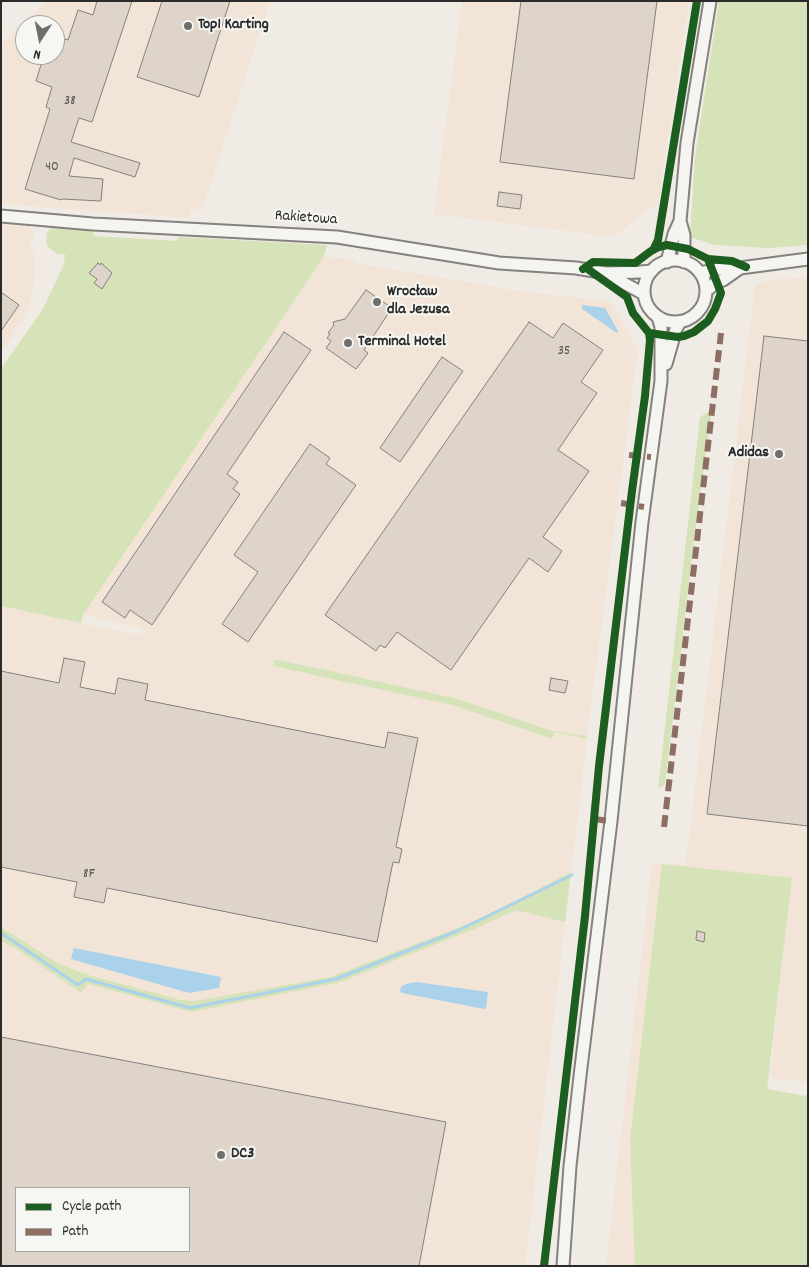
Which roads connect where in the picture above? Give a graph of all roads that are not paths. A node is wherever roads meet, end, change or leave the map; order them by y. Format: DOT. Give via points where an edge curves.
graph roads {
  1 [pos="710,1"];
  2 [pos="1,216"];
  3 [pos="680,221"];
  4 [pos="808,259"];
  5 [pos="667,262"];
  6 [pos="684,262"];
  7 [pos="740,268"];
  8 [pos="652,271"];
  9 [pos="606,273"];
  10 [pos="700,273"];
  11 [pos="706,292"];
  12 [pos="644,294"];
  13 [pos="658,317"];
  14 [pos="680,322"];
  15 [pos="661,381"];
  16 [pos="562,1266"];
  1 -- 3 [label="street" via="687,143"];
  2 -- 9 [label="street, Rakietowa" via="337,237 480,261"];
  3 -- 5 [label="street"];
  3 -- 6 [label="street" via="684,235"];
  4 -- 7 [label="street"];
  5 -- 6 [label="street"];
  5 -- 8 [label="street"];
  6 -- 10 [label="street"];
  7 -- 10 [label="street"];
  7 -- 11 [label="street"];
  8 -- 9 [label="street, Rakietowa"];
  8 -- 12 [label="street"];
  9 -- 12 [label="street, Rakietowa"];
  10 -- 11 [label="street"];
  11 -- 14 [label="street" via="696,314"];
  12 -- 13 [label="street" via="648,307"];
  13 -- 14 [label="street"];
  13 -- 15 [label="street" via="662,342"];
  14 -- 15 [label="street"];
  15 -- 16 [label="street" via="642,522 580,1076"];
}
